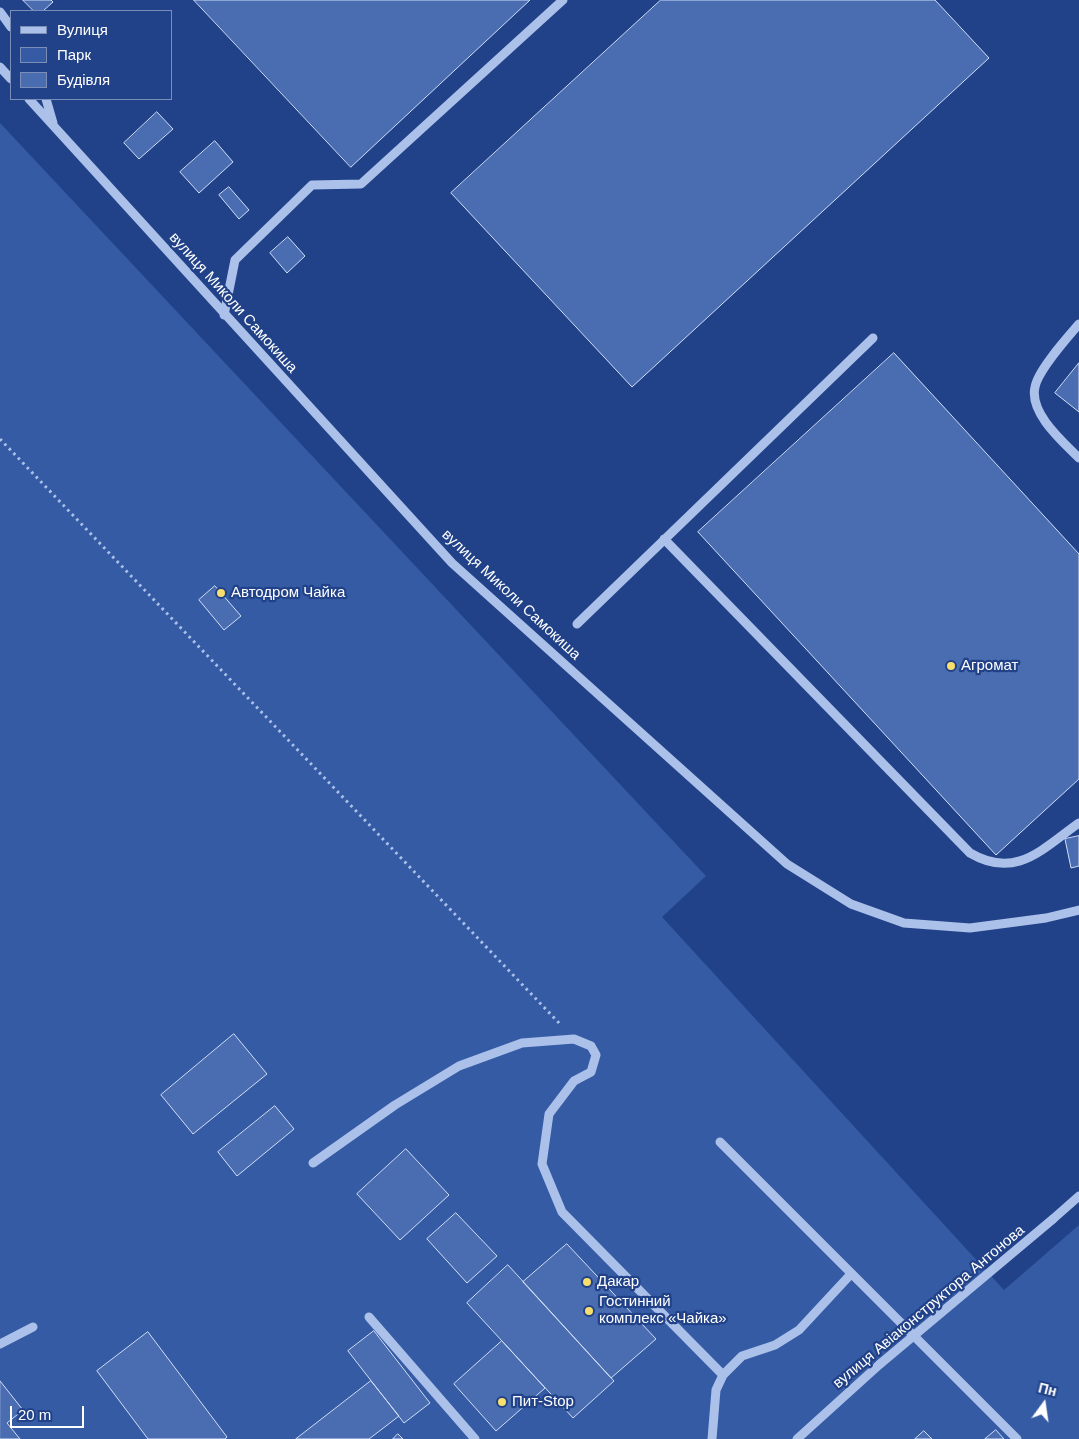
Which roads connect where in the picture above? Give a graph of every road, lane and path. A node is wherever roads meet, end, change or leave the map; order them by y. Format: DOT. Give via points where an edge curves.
graph roads {
  1 [pos="563,0"];
  2 [pos="0,12"];
  3 [pos="10,26"];
  4 [pos="0,67"];
  5 [pos="10,78"];
  6 [pos="30,100"];
  7 [pos="46,100"];
  8 [pos="54,126"];
  9 [pos="224,314"];
  10 [pos="1079,324"];
  11 [pos="873,338"];
  12 [pos="0,439"];
  13 [pos="1079,458"];
  14 [pos="664,539"];
  15 [pos="578,624"];
  16 [pos="1079,823"];
  17 [pos="1079,910"];
  18 [pos="574,1039"];
  19 [pos="720,1142"];
  20 [pos="313,1162"];
  21 [pos="1079,1196"];
  22 [pos="851,1274"];
  23 [pos="369,1317"];
  24 [pos="33,1328"];
  25 [pos="0,1344"];
  26 [pos="724,1375"];
  27 [pos="475,1439"];
  28 [pos="712,1439"];
  29 [pos="797,1439"];
  30 [pos="1017,1439"];
  1 -- 9 [label="street" via="361,184 312,185 235,260"];
  2 -- 3 [label="street"];
  4 -- 5 [label="street"];
  6 -- 8 [label="street, вулиця Миколи Самокиша"];
  7 -- 8 [label="street"];
  8 -- 9 [label="street, вулиця Миколи Самокиша"];
  9 -- 17 [label="street, вулиця Миколи Самокиша" via="452,563 787,864 851,904 904,923 970,928 1046,918"];
  10 -- 13 [label="street" via="1053,356 1034,387 1035,400 1047,425"];
  11 -- 14 [label="street"];
  12 -- 18 [label="path"];
  14 -- 15 [label="street"];
  14 -- 16 [label="street" via="970,853 986,862 1010,865 1029,860"];
  18 -- 20 [label="street" via="522,1043 459,1066 395,1105"];
  18 -- 26 [label="street" via="591,1046 596,1055 591,1072 574,1081 549,1114 542,1164 562,1212"];
  19 -- 22 [label="street"];
  21 -- 29 [label="street, вулиця Авіаконструктора Антонова, bridge" via="880,1364"];
  22 -- 26 [label="street" via="799,1330 775,1345 742,1356"];
  22 -- 30 [label="street"];
  23 -- 27 [label="street"];
  24 -- 25 [label="street"];
  26 -- 28 [label="street" via="716,1390"];
}
